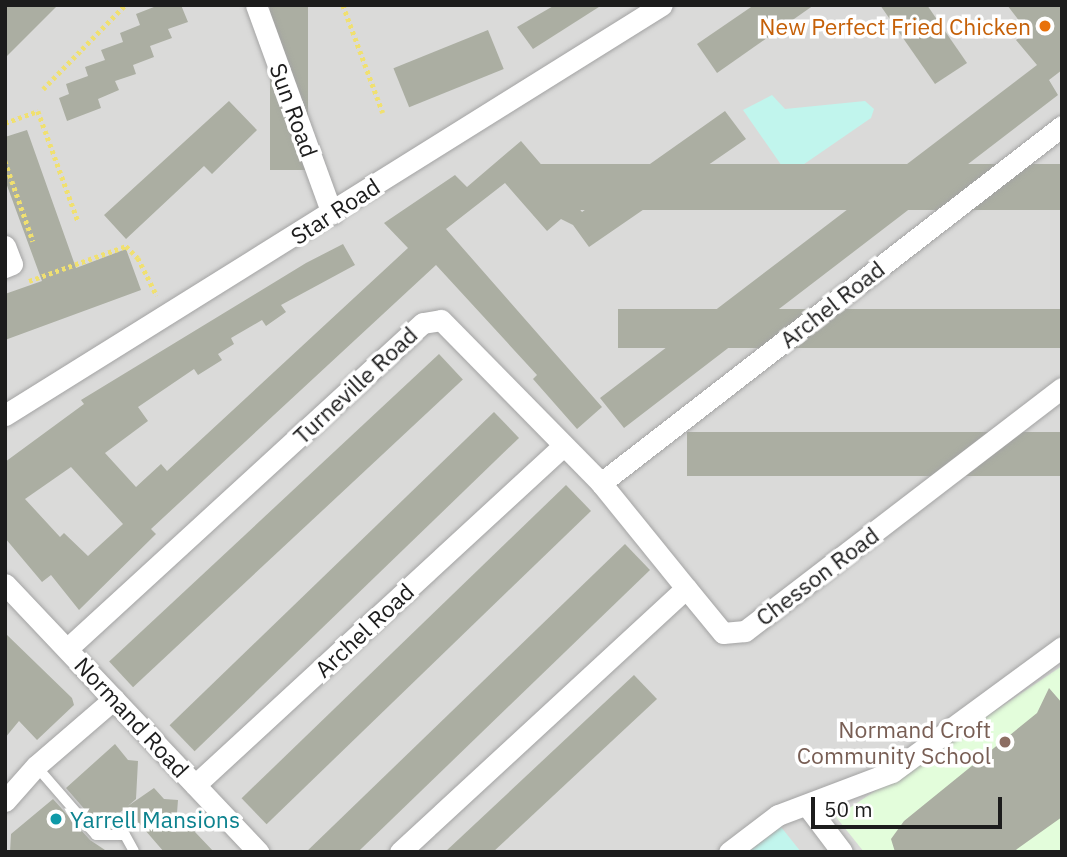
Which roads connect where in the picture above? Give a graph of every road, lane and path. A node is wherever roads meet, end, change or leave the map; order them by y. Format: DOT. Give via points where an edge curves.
graph roads {
  1 [pos="125,5"];
  2 [pos="256,5"];
  3 [pos="343,5"];
  4 [pos="662,5"];
  5 [pos="43,89"];
  6 [pos="383,113"];
  7 [pos="5,123"];
  8 [pos="1062,126"];
  9 [pos="5,161"];
  10 [pos="332,214"];
  11 [pos="78,221"];
  12 [pos="33,241"];
  13 [pos="5,246"];
  14 [pos="11,276"];
  15 [pos="164,317"];
  16 [pos="1062,388"];
  17 [pos="5,415"];
  18 [pos="563,446"];
  19 [pos="601,483"];
  20 [pos="5,585"];
  21 [pos="686,588"];
  22 [pos="1062,647"];
  23 [pos="68,648"];
  24 [pos="114,699"];
  25 [pos="36,766"];
  26 [pos="195,785"];
  27 [pos="5,801"];
  28 [pos="808,807"];
  29 [pos="134,851"];
  30 [pos="258,852"];
  31 [pos="400,852"];
  32 [pos="729,852"];
  33 [pos="842,852"];
  1 -- 5 [label="path"];
  2 -- 10 [label="street, Sun Road"];
  3 -- 6 [label="path"];
  4 -- 10 [label="street, Star Road"];
  7 -- 11 [label="path" via="38,111"];
  8 -- 19 [label="street, Archel Road"];
  9 -- 12 [label="path"];
  10 -- 15 [label="street, Star Road"];
  13 -- 14 [label="street"];
  14 -- 15 [label="path" via="126,246 149,276"];
  15 -- 17 [label="street, Star Road"];
  16 -- 21 [label="street, Chesson Road" via="745,631 723,632"];
  18 -- 19 [label="street, Turneville Road"];
  18 -- 23 [label="street, Turneville Road" via="442,320 423,323"];
  18 -- 26 [label="street, Archel Road"];
  19 -- 21 [label="street, Turneville Road"];
  20 -- 23 [label="street, Normand Road"];
  21 -- 31 [label="street"];
  22 -- 28 [label="street" via="892,772"];
  23 -- 24 [label="street, Normand Road"];
  24 -- 25 [label="street"];
  24 -- 26 [label="street, Normand Road"];
  25 -- 27 [label="street"];
  25 -- 29 [label="lane" via="96,835 125,835"];
  26 -- 30 [label="street, Normand Road"];
  28 -- 32 [label="street" via="778,815"];
  28 -- 33 [label="street"];
}
